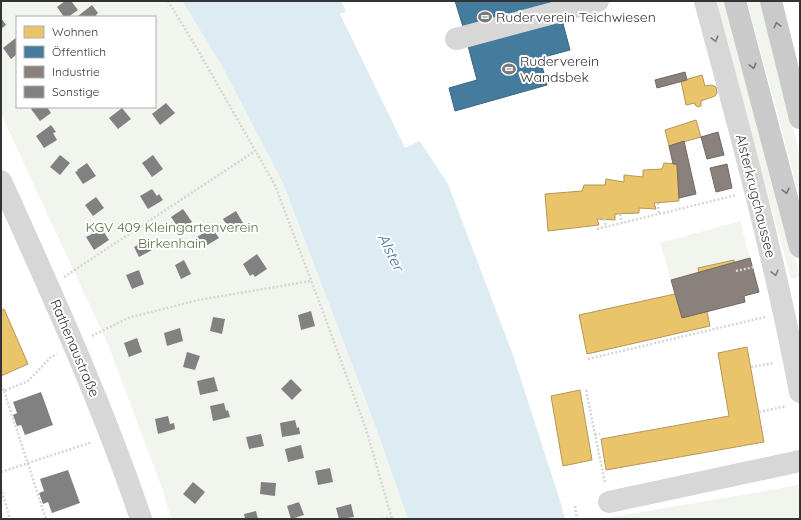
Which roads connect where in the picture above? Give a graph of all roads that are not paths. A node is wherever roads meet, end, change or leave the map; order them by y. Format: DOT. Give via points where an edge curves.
graph roads {
  1 [pos="598,1"];
  2 [pos="704,1"];
  3 [pos="735,1"];
  4 [pos="771,1"];
  5 [pos="456,39"];
  6 [pos="800,118"];
  7 [pos="1,181"];
  8 [pos="800,247"];
  9 [pos="796,398"];
  10 [pos="800,461"];
  11 [pos="609,502"];
  12 [pos="141,519"];
  1 -- 5 [label="street"];
  2 -- 9 [label="street, Alsterkrugchaussee, one-way" via="731,94 788,326"];
  3 -- 8 [label="main road, Alsterkrugchaussee, one-way"];
  6 -- 4 [label="main road, one-way"];
  7 -- 12 [label="street, Rathenaustraße" via="111,435"];
  10 -- 11 [label="street"];
}
